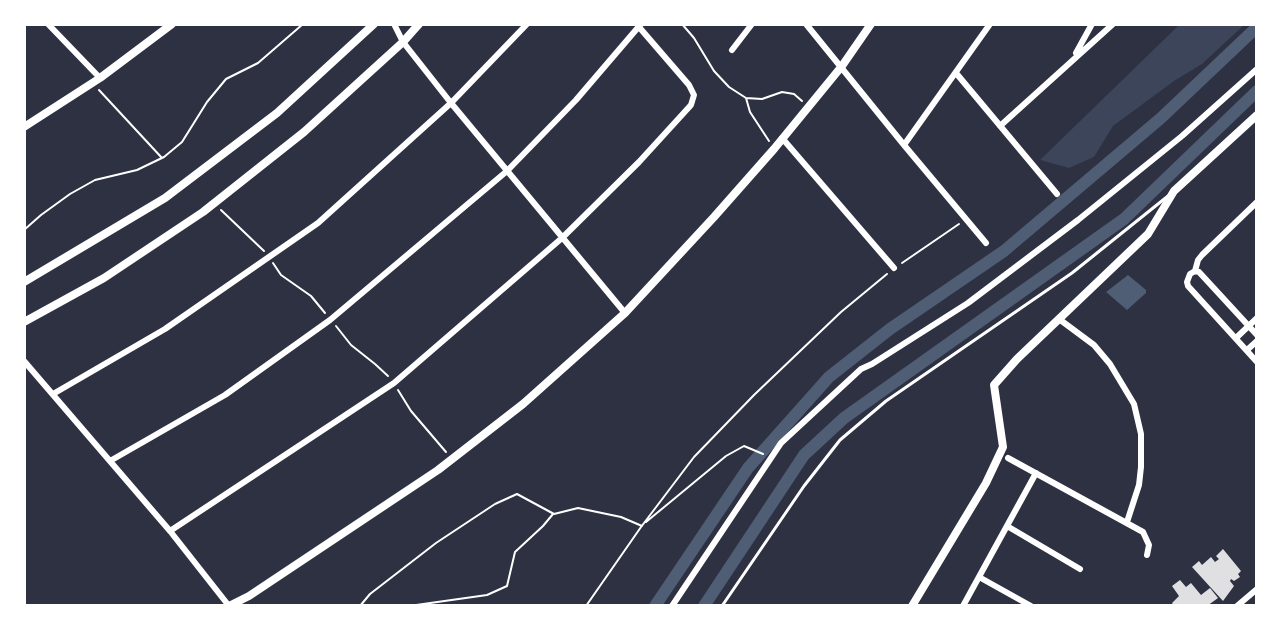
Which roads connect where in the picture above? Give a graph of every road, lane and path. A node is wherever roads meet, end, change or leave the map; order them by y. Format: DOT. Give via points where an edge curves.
graph roads {
  1 [pos="48,24"];
  2 [pos="303,24"];
  3 [pos="374,24"];
  4 [pos="394,24"];
  5 [pos="419,24"];
  6 [pos="527,24"];
  7 [pos="682,24"];
  8 [pos="752,24"];
  9 [pos="806,24"];
  10 [pos="871,24"];
  11 [pos="990,24"];
  12 [pos="1092,24"];
  13 [pos="1113,24"];
  14 [pos="168,25"];
  15 [pos="640,26"];
  16 [pos="403,42"];
  17 [pos="732,50"];
  18 [pos="1073,59"];
  19 [pos="842,66"];
  20 [pos="1257,69"];
  21 [pos="956,73"];
  22 [pos="100,78"];
  23 [pos="93,83"];
  24 [pos="746,98"];
  25 [pos="450,103"];
  26 [pos="808,106"];
  27 [pos="1257,115"];
  28 [pos="24,126"];
  29 [pos="1000,126"];
  30 [pos="782,138"];
  31 [pos="904,145"];
  32 [pos="774,148"];
  33 [pos="162,158"];
  34 [pos="507,171"];
  35 [pos="1174,191"];
  36 [pos="1057,194"];
  37 [pos="1257,202"];
  38 [pos="214,203"];
  39 [pos="966,219"];
  40 [pos="24,230"];
  41 [pos="562,238"];
  42 [pos="986,243"];
  43 [pos="269,257"];
  44 [pos="894,268"];
  45 [pos="1196,270"];
  46 [pos="24,282"];
  47 [pos="625,313"];
  48 [pos="1257,318"];
  49 [pos="1059,319"];
  50 [pos="330,320"];
  51 [pos="24,322"];
  52 [pos="1248,326"];
  53 [pos="1257,336"];
  54 [pos="1236,338"];
  55 [pos="1257,340"];
  56 [pos="1247,350"];
  57 [pos="24,361"];
  58 [pos="1257,362"];
  59 [pos="394,383"];
  60 [pos="53,394"];
  61 [pos="766,455"];
  62 [pos="1008,458"];
  63 [pos="452,459"];
  64 [pos="110,461"];
  65 [pos="1036,473"];
  66 [pos="554,514"];
  67 [pos="1126,522"];
  68 [pos="641,526"];
  69 [pos="1007,526"];
  70 [pos="170,531"];
  71 [pos="1148,555"];
  72 [pos="1080,569"];
  73 [pos="979,577"];
  74 [pos="1257,589"];
  75 [pos="229,606"];
  76 [pos="360,606"];
  77 [pos="409,606"];
  78 [pos="586,606"];
  79 [pos="672,606"];
  80 [pos="722,606"];
  81 [pos="912,606"];
  82 [pos="963,606"];
  83 [pos="1031,606"];
  84 [pos="1237,606"];
  1 -- 22 [label="street"];
  2 -- 33 [label="path" via="258,63 226,80 182,142"];
  3 -- 46 [label="street" via="277,113 165,198"];
  4 -- 16 [label="street"];
  5 -- 16 [label="street"];
  6 -- 25 [label="street"];
  7 -- 24 [label="path" via="714,71"];
  8 -- 17 [label="street"];
  9 -- 19 [label="street"];
  10 -- 19 [label="street"];
  11 -- 21 [label="street"];
  12 -- 18 [label="street"];
  13 -- 18 [label="street"];
  14 -- 22 [label="street"];
  15 -- 34 [label="street"];
  15 -- 41 [label="street" via="688,85 694,96 692,105"];
  16 -- 25 [label="street"];
  16 -- 38 [label="street" via="304,132"];
  18 -- 29 [label="street"];
  19 -- 26 [label="street"];
  19 -- 31 [label="street"];
  20 -- 79 [label="street" via="1182,136 1069,227 968,303 861,369 781,443"];
  21 -- 29 [label="street"];
  21 -- 31 [label="street"];
  22 -- 23 [label="street"];
  23 -- 28 [label="street"];
  23 -- 33 [label="path"];
  24 -- 26 [label="path" via="762,99 782,92 794,94"];
  24 -- 32 [label="path" via="750,112"];
  25 -- 34 [label="street"];
  25 -- 43 [label="street" via="318,223"];
  26 -- 30 [label="street"];
  27 -- 35 [label="street"];
  29 -- 36 [label="street"];
  30 -- 32 [label="street"];
  30 -- 44 [label="street"];
  31 -- 39 [label="street"];
  32 -- 47 [label="street"];
  33 -- 40 [label="path" via="137,170 96,180 70,194"];
  34 -- 41 [label="street"];
  34 -- 50 [label="street"];
  35 -- 49 [label="street" via="1148,234"];
  35 -- 80 [label="lane" via="1072,273 886,401 840,440"];
  37 -- 45 [label="street" via="1202,255"];
  38 -- 43 [label="path"];
  38 -- 51 [label="street" via="104,278"];
  39 -- 42 [label="street"];
  39 -- 44 [label="path"];
  41 -- 47 [label="street"];
  41 -- 59 [label="street"];
  43 -- 50 [label="path" via="281,274 311,296"];
  43 -- 60 [label="street" via="165,329"];
  44 -- 68 [label="path" via="841,312 754,395 694,457"];
  45 -- 52 [label="street"];
  45 -- 54 [label="street" via="1190,274 1188,286"];
  47 -- 63 [label="street" via="522,404"];
  48 -- 52 [label="street"];
  49 -- 67 [label="street" via="1094,345 1123,382 1134,404 1141,434 1141,467"];
  49 -- 81 [label="street" via="994,386 1003,447 987,483"];
  50 -- 59 [label="path" via="351,345"];
  50 -- 64 [label="street" via="225,395"];
  52 -- 53 [label="street"];
  52 -- 54 [label="street"];
  54 -- 56 [label="street"];
  55 -- 56 [label="street"];
  56 -- 58 [label="street"];
  57 -- 60 [label="street"];
  59 -- 63 [label="path" via="411,411"];
  59 -- 70 [label="street"];
  60 -- 64 [label="street"];
  61 -- 68 [label="path" via="744,446 726,456"];
  62 -- 65 [label="street"];
  63 -- 75 [label="street" via="259,590"];
  64 -- 70 [label="street"];
  65 -- 67 [label="street"];
  65 -- 69 [label="street"];
  66 -- 68 [label="path" via="578,508"];
  66 -- 76 [label="path" via="517,494 495,504 436,543"];
  66 -- 77 [label="path" via="515,552 507,586 487,595"];
  67 -- 71 [label="street" via="1146,536"];
  68 -- 78 [label="path"];
  69 -- 72 [label="street"];
  69 -- 73 [label="street"];
  70 -- 75 [label="street"];
  73 -- 82 [label="street"];
  73 -- 83 [label="street"];
  74 -- 84 [label="street"];
}
